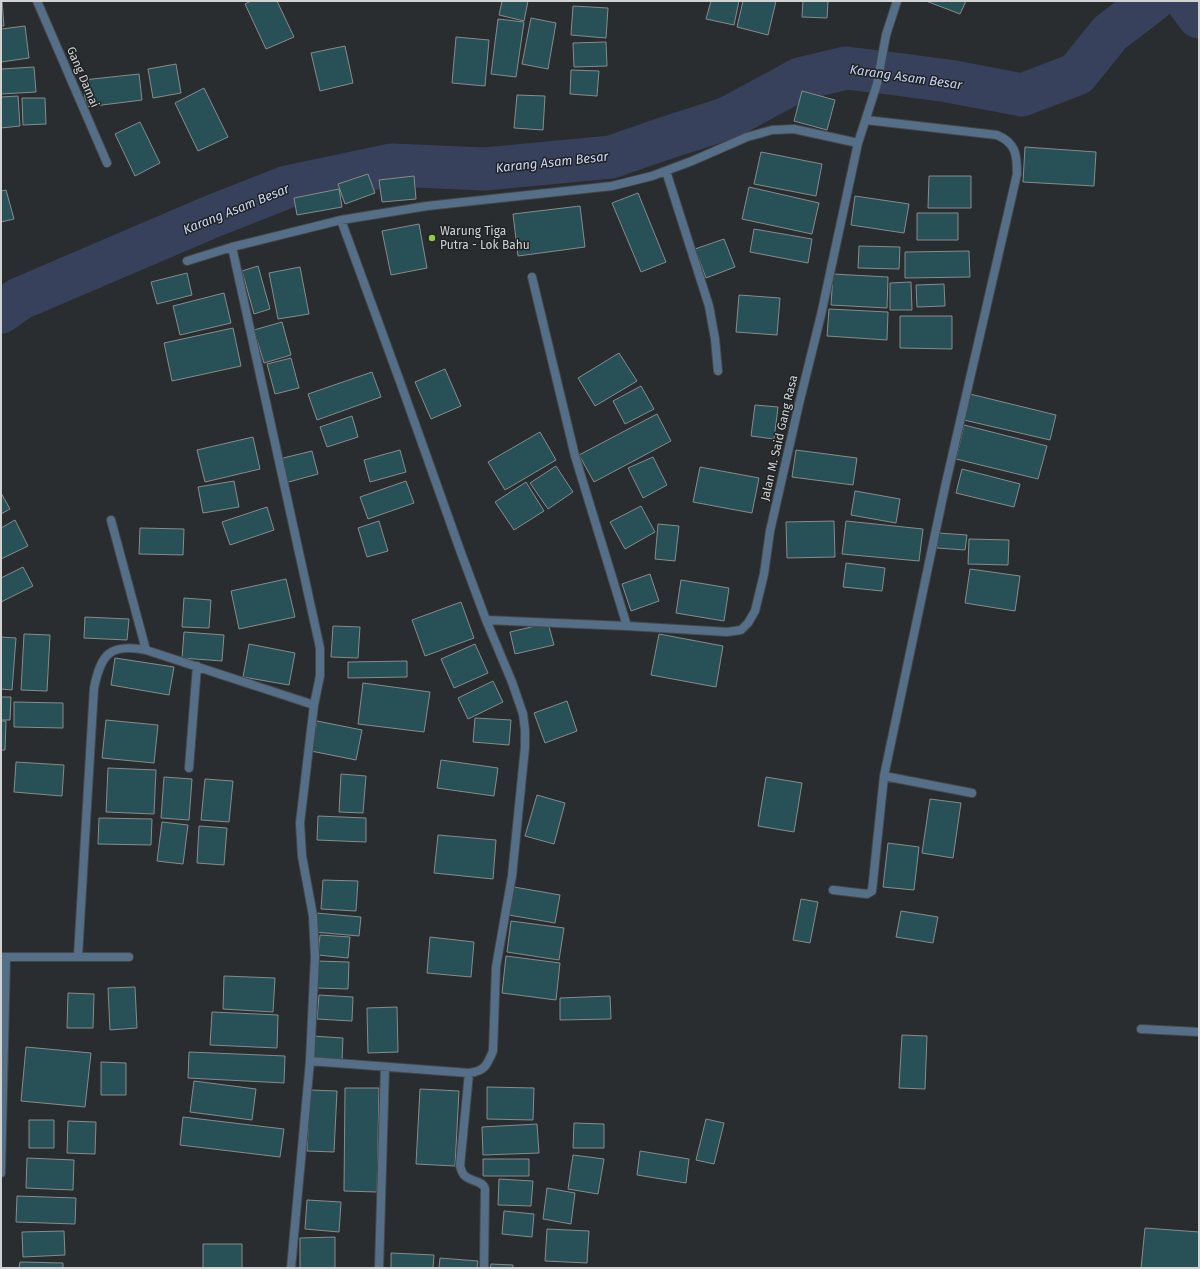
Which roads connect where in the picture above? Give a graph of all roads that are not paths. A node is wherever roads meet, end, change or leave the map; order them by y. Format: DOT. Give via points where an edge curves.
graph roads {
  1 [pos="37,1"];
  2 [pos="897,1"];
  3 [pos="866,120"];
  4 [pos="858,143"];
  5 [pos="107,163"];
  6 [pos="666,171"];
  7 [pos="341,220"];
  8 [pos="232,247"];
  9 [pos="187,261"];
  10 [pos="532,277"];
  11 [pos="718,371"];
  12 [pos="111,520"];
  13 [pos="486,620"];
  14 [pos="627,626"];
  15 [pos="146,650"];
  16 [pos="196,666"];
  17 [pos="314,704"];
  18 [pos="189,768"];
  19 [pos="884,776"];
  20 [pos="972,793"];
  21 [pos="833,890"];
  22 [pos="78,956"];
  23 [pos="4,957"];
  24 [pos="130,957"];
  25 [pos="1141,1029"];
  26 [pos="1199,1032"];
  27 [pos="310,1061"];
  28 [pos="385,1067"];
  29 [pos="469,1073"];
  30 [pos="1,1173"];
  31 [pos="291,1268"];
  32 [pos="379,1268"];
  33 [pos="484,1268"];
  1 -- 5 [label="street, Gang Damai"];
  2 -- 3 [label="street, Jalan M. Said Gang Rasa" via="886,35 877,84"];
  3 -- 4 [label="street, Jalan M. Said Gang Rasa"];
  3 -- 19 [label="street" via="997,135 1006,138 1010,143 1017,161 1017,174 945,487"];
  4 -- 6 [label="street" via="794,130 772,130 747,137"];
  4 -- 14 [label="street, Jalan M. Said Gang Rasa" via="770,531 764,574 755,611 741,630 727,632"];
  6 -- 7 [label="street" via="612,186 427,206"];
  6 -- 11 [label="street" via="709,306"];
  7 -- 8 [label="street"];
  7 -- 13 [label="street"];
  8 -- 9 [label="street"];
  8 -- 17 [label="street" via="318,635 320,676"];
  10 -- 14 [label="street" via="575,456"];
  12 -- 15 [label="street"];
  13 -- 14 [label="street, Jalan M. Said Gang Rasa"];
  13 -- 29 [label="street" via="512,682 526,730 511,882 496,967 493,1051 485,1068"];
  15 -- 16 [label="street"];
  15 -- 22 [label="street" via="133,647 110,653 102,661 94,688"];
  16 -- 17 [label="street"];
  16 -- 18 [label="street"];
  17 -- 27 [label="street" via="300,823 302,856 313,916 315,957"];
  19 -- 20 [label="street"];
  19 -- 21 [label="street" via="872,890 868,894"];
  22 -- 23 [label="street"];
  22 -- 24 [label="street"];
  23 -- 30 [label="street"];
  25 -- 26 [label="street"];
  27 -- 28 [label="street"];
  27 -- 31 [label="street"];
  28 -- 29 [label="street"];
  28 -- 32 [label="street"];
  29 -- 33 [label="street" via="460,1166 464,1176 481,1184 485,1189"];
}
